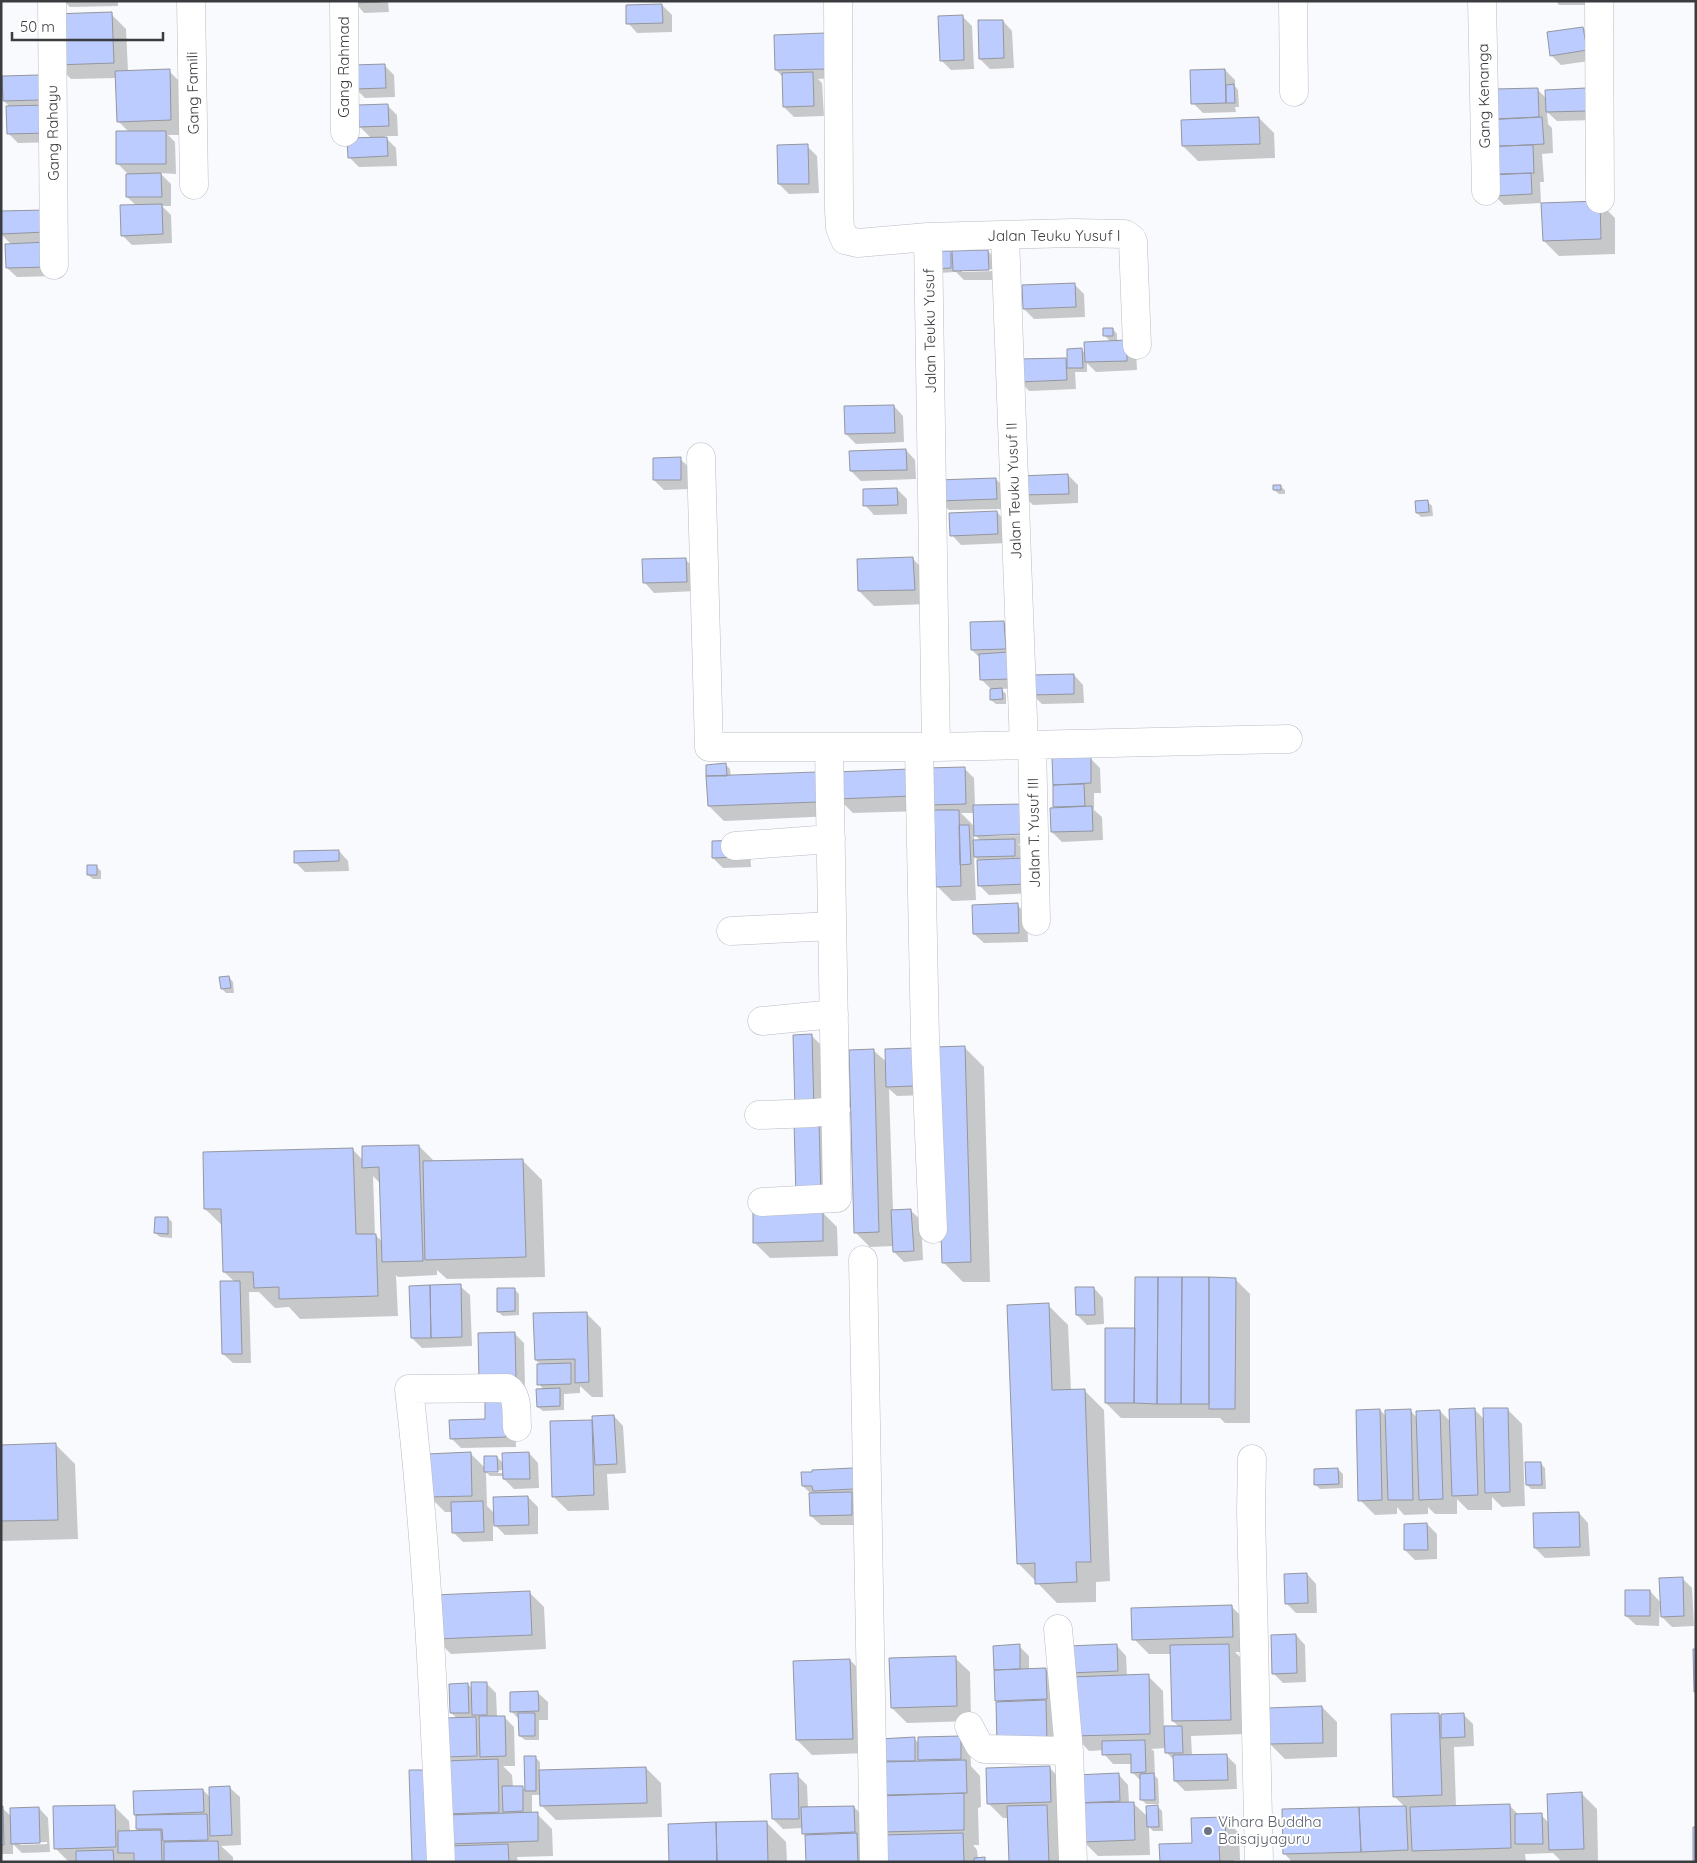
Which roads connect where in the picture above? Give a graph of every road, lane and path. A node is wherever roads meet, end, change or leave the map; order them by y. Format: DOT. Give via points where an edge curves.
graph roads {
  1 [pos="52,1"];
  2 [pos="191,1"];
  3 [pos="344,1"];
  4 [pos="838,1"];
  5 [pos="1293,1"];
  6 [pos="1482,1"];
  7 [pos="1599,1"];
  8 [pos="1294,92"];
  9 [pos="345,132"];
  10 [pos="194,185"];
  11 [pos="1486,191"];
  12 [pos="1600,199"];
  13 [pos="1005,236"];
  14 [pos="928,237"];
  15 [pos="54,264"];
  16 [pos="1137,345"];
  17 [pos="701,457"];
  18 [pos="1288,739"];
  19 [pos="1028,745"];
  20 [pos="830,747"];
  21 [pos="928,747"];
  22 [pos="831,839"];
  23 [pos="735,846"];
  24 [pos="1036,921"];
  25 [pos="832,926"];
  26 [pos="731,931"];
  27 [pos="834,1014"];
  28 [pos="762,1021"];
  29 [pos="836,1110"];
  30 [pos="759,1115"];
  31 [pos="762,1202"];
  32 [pos="933,1229"];
  33 [pos="863,1260"];
  34 [pos="517,1427"];
  35 [pos="1252,1459"];
  36 [pos="1058,1629"];
  37 [pos="969,1726"];
  38 [pos="1069,1751"];
  39 [pos="441,1862"];
  40 [pos="874,1862"];
  41 [pos="1073,1862"];
  42 [pos="1259,1862"];
  1 -- 15 [label="street, Gang Rahayu"];
  2 -- 10 [label="street, Gang Famili"];
  3 -- 9 [label="street, Gang Rahmad"];
  4 -- 14 [label="street" via="839,211 842,235 845,240 858,243"];
  5 -- 8 [label="street"];
  6 -- 11 [label="street, Gang Kenanga"];
  7 -- 12 [label="street"];
  13 -- 14 [label="street, Jalan Teuku Yusuf I"];
  13 -- 16 [label="street, Jalan Teuku Yusuf I" via="1126,234 1133,242"];
  13 -- 19 [label="street, Jalan Teuku Yusuf II"];
  14 -- 21 [label="street, Jalan Teuku Yusuf"];
  17 -- 20 [label="street" via="709,747"];
  18 -- 19 [label="street"];
  19 -- 21 [label="street"];
  19 -- 24 [label="street, Jalan T. Yusuf III"];
  20 -- 21 [label="street"];
  20 -- 22 [label="street"];
  21 -- 32 [label="street, Jalan Teuku Yusuf" via="925,1038"];
  22 -- 23 [label="street"];
  22 -- 25 [label="street"];
  25 -- 26 [label="street"];
  25 -- 27 [label="street"];
  27 -- 28 [label="street"];
  27 -- 29 [label="street"];
  29 -- 30 [label="street"];
  29 -- 31 [label="street" via="837,1198"];
  33 -- 40 [label="street"];
  34 -- 39 [label="street" via="515,1399 507,1388 409,1389 429,1613"];
  35 -- 42 [label="street"];
  36 -- 38 [label="street"];
  37 -- 38 [label="street" via="984,1748"];
  38 -- 41 [label="street"];
}
